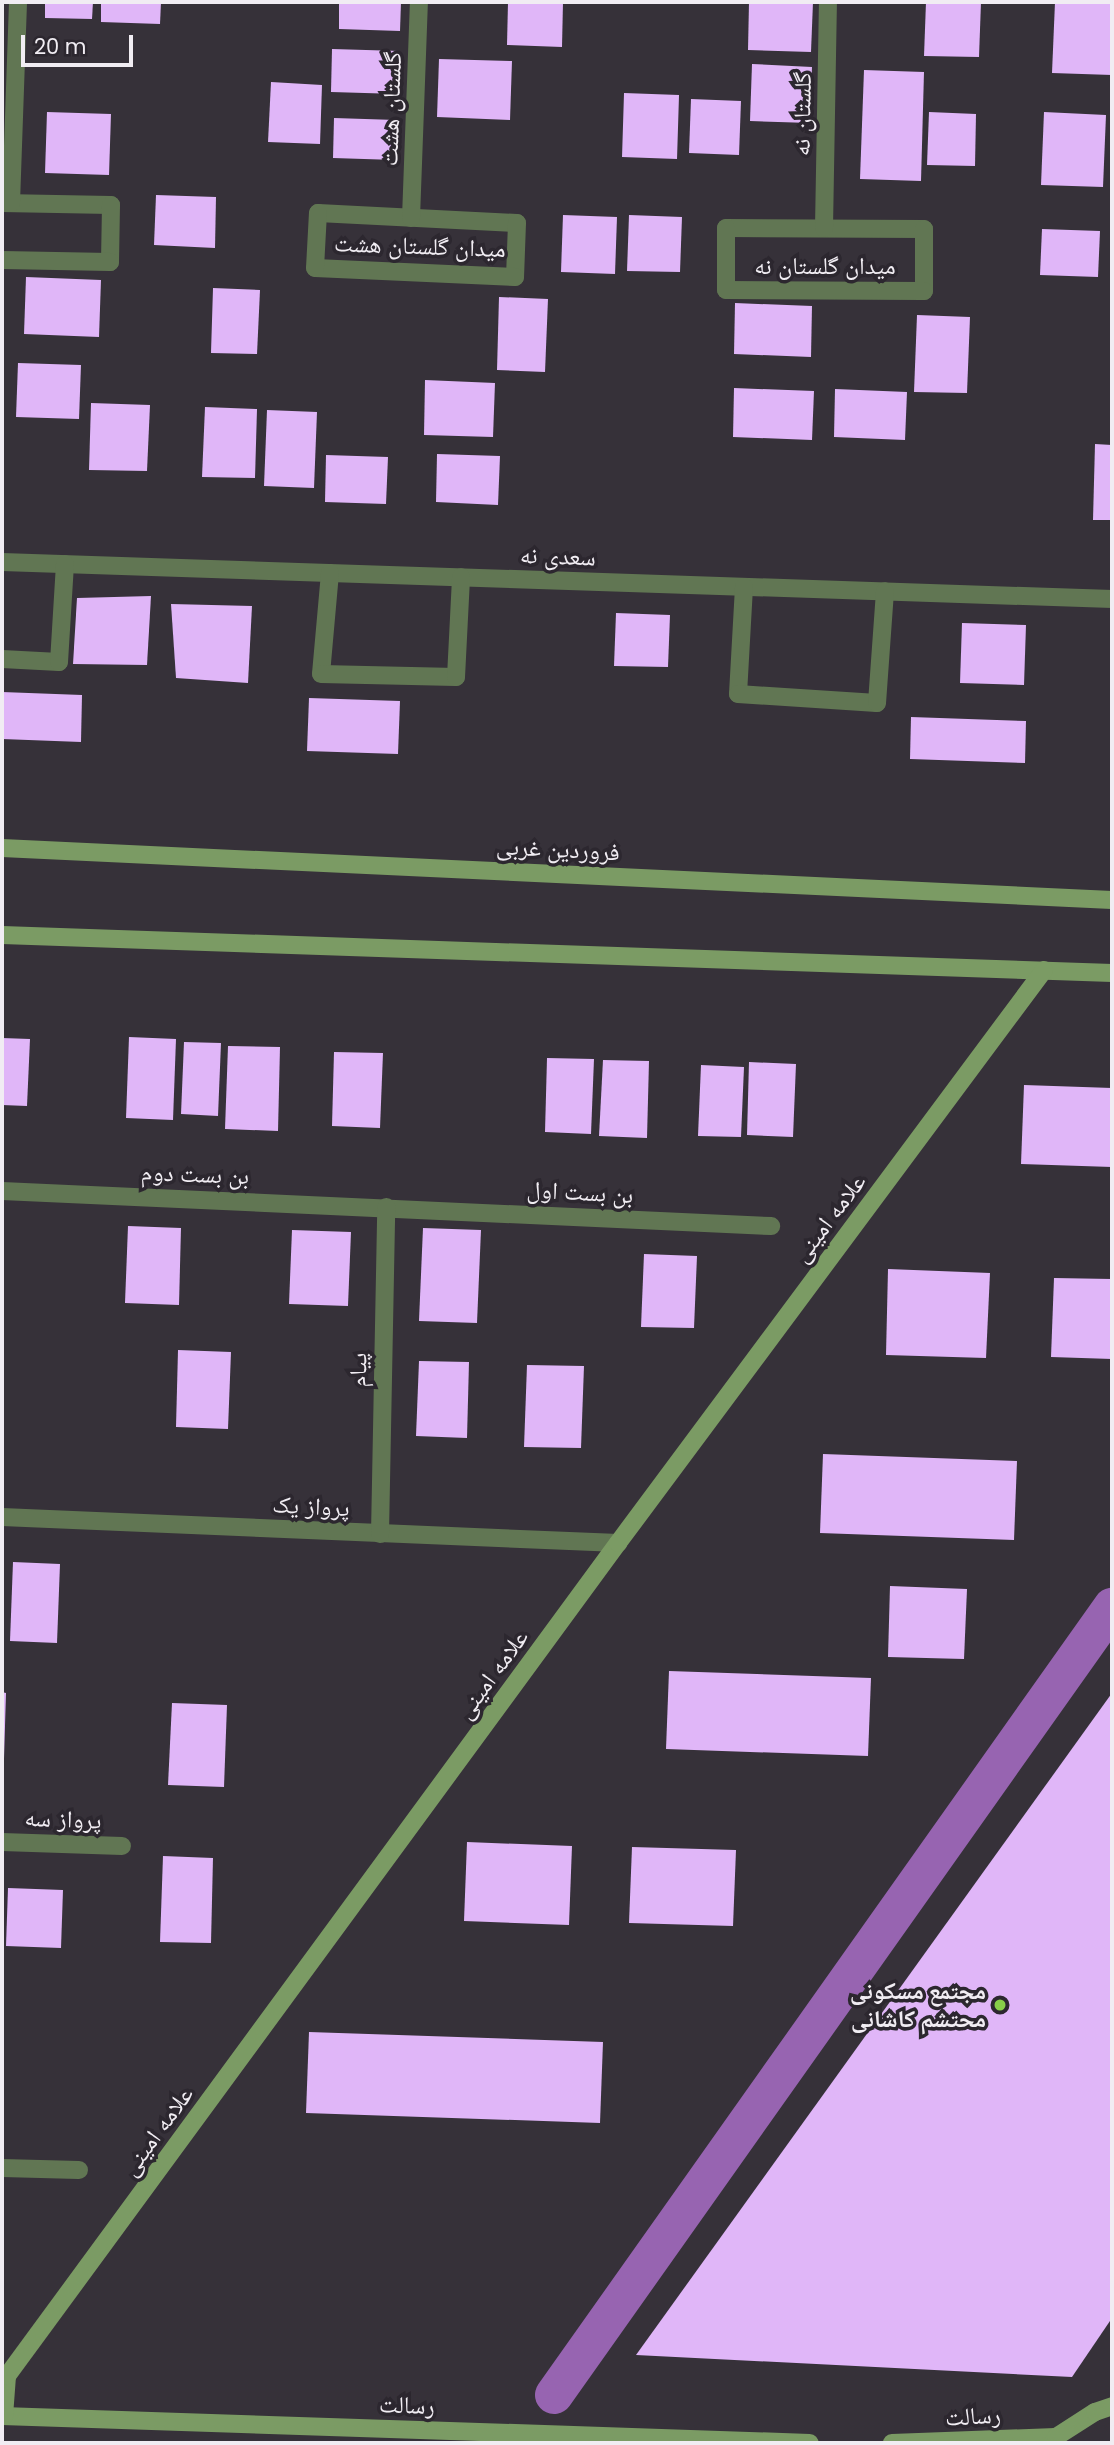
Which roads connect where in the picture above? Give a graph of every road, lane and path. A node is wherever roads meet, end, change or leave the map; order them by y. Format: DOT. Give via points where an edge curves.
graph roads {
  1 [pos="18,2"];
  2 [pos="419,2"];
  3 [pos="828,2"];
  4 [pos="6,203"];
  5 [pos="411,218"];
  6 [pos="824,228"];
  7 [pos="2,260"];
  8 [pos="2,562"];
  9 [pos="65,564"];
  10 [pos="330,573"];
  11 [pos="461,577"];
  12 [pos="744,587"];
  13 [pos="885,591"];
  14 [pos="1112,599"];
  15 [pos="2,659"];
  16 [pos="2,848"];
  17 [pos="1112,900"];
  18 [pos="2,935"];
  19 [pos="1044,970"];
  20 [pos="1112,973"];
  21 [pos="2,1191"];
  22 [pos="386,1207"];
  23 [pos="771,1226"];
  24 [pos="2,1517"];
  25 [pos="380,1534"];
  26 [pos="618,1543"];
  27 [pos="2,1842"];
  28 [pos="122,1846"];
  29 [pos="2,2168"];
  30 [pos="79,2170"];
  31 [pos="1112,2391"];
  32 [pos="1104,2409"];
  33 [pos="3,2416"];
  34 [pos="1054,2440"];
  35 [pos="810,2443"];
  36 [pos="892,2443"];
  1 -- 4 [label="street"];
  2 -- 5 [label="street, گلستان هشت"];
  3 -- 6 [label="street, گلستان نه"];
  4 -- 7 [label="street" via="111,205 110,262"];
  5 -- 5 [label="street, میدان گلستان هشت" via="517,223 515,277 315,268 318,213"];
  6 -- 6 [label="street, میدان گلستان نه" via="924,229 924,291 726,290 726,228"];
  8 -- 9 [label="street, سعدی نه"];
  9 -- 10 [label="street, سعدی نه"];
  9 -- 15 [label="street" via="59,662"];
  10 -- 11 [label="street, سعدی نه"];
  10 -- 11 [label="street" via="321,674 456,677"];
  11 -- 12 [label="street, سعدی نه"];
  12 -- 13 [label="street, سعدی نه"];
  12 -- 13 [label="street" via="738,694 877,703"];
  13 -- 14 [label="street, سعدی نه"];
  16 -- 17 [label="street, فروردین غربی"];
  18 -- 19 [label="street"];
  19 -- 20 [label="street"];
  19 -- 26 [label="street, علامه امینی"];
  21 -- 22 [label="street, بن بست دوم"];
  22 -- 23 [label="street, بن بست اول"];
  22 -- 25 [label="street, پیام"];
  24 -- 25 [label="street, پرواز یک"];
  25 -- 26 [label="street, پرواز یک"];
  26 -- 33 [label="street, علامه امینی" via="7,2376"];
  27 -- 28 [label="street, پرواز سه"];
  29 -- 30 [label="street"];
  31 -- 32 [label="street"];
  32 -- 34 [label="street"];
  33 -- 35 [label="street, رسالت"];
  34 -- 36 [label="street, رسالت"];
}
